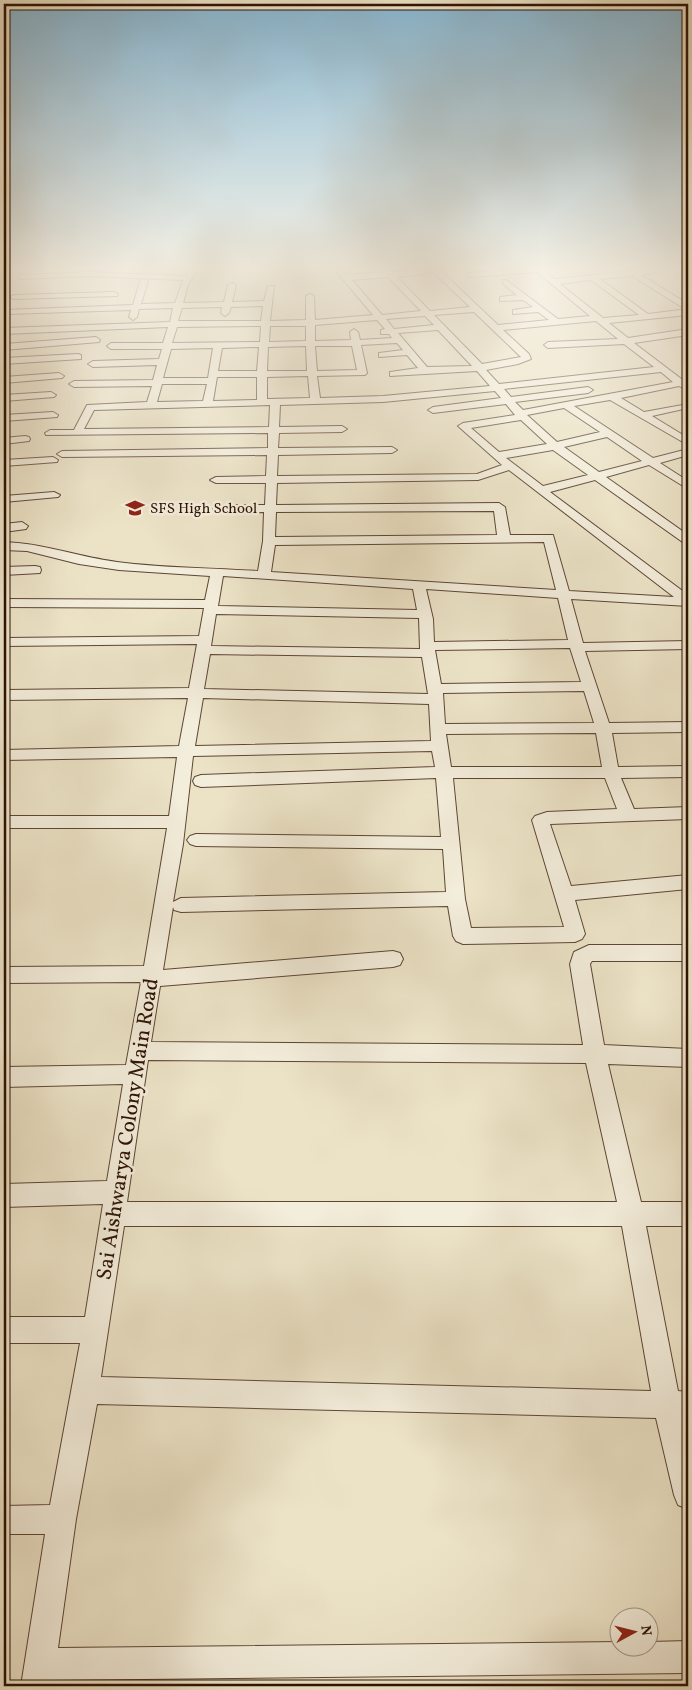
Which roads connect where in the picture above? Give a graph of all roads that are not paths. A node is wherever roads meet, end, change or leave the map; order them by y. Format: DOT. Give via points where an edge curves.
graph roads {
  1 [pos="166,349"];
  2 [pos="217,349"];
  3 [pos="264,349"];
  4 [pos="311,349"];
  5 [pos="356,349"];
  6 [pos="407,349"];
  7 [pos="461,349"];
  8 [pos="519,349"];
  9 [pos="636,349"];
  10 [pos="410,352"];
  11 [pos="382,355"];
  12 [pos="78,357"];
  13 [pos="4,361"];
  14 [pos="163,362"];
  15 [pos="93,364"];
  16 [pos="478,366"];
  17 [pos="565,369"];
  18 [pos="662,369"];
  19 [pos="429,370"];
  20 [pos="688,373"];
  21 [pos="262,374"];
  22 [pos="313,374"];
  23 [pos="393,374"];
  24 [pos="59,376"];
  25 [pos="671,376"];
  26 [pos="212,378"];
  27 [pos="576,379"];
  28 [pos="4,380"];
  29 [pos="159,382"];
  30 [pos="74,384"];
  31 [pos="684,385"];
  32 [pos="363,386"];
  33 [pos="496,387"];
  34 [pos="588,390"];
  35 [pos="51,394"];
  36 [pos="611,396"];
  37 [pos="4,398"];
  38 [pos="599,399"];
  39 [pos="508,400"];
  40 [pos="262,402"];
  41 [pos="275,402"];
  42 [pos="208,403"];
  43 [pos="152,404"];
  44 [pos="565,405"];
  45 [pos="686,406"];
  46 [pos="433,410"];
  47 [pos="322,412"];
  48 [pos="53,414"];
  49 [pos="643,415"];
  50 [pos="521,416"];
  51 [pos="226,417"];
  52 [pos="4,418"];
  53 [pos="176,418"];
  54 [pos="130,419"];
  55 [pos="274,430"];
  56 [pos="342,430"];
  57 [pos="50,433"];
  58 [pos="77,433"];
  59 [pos="606,434"];
  60 [pos="25,439"];
  61 [pos="4,441"];
  62 [pos="688,442"];
  63 [pos="555,446"];
  64 [pos="392,450"];
  65 [pos="272,452"];
  66 [pos="688,452"];
  67 [pos="118,454"];
  68 [pos="497,456"];
  69 [pos="652,462"];
  70 [pos="4,464"];
  71 [pos="511,466"];
  72 [pos="599,476"];
  73 [pos="271,479"];
  74 [pos="216,480"];
  75 [pos="688,486"];
  76 [pos="543,490"];
  77 [pos="54,495"];
  78 [pos="4,499"];
  79 [pos="270,508"];
  80 [pos="219,509"];
  81 [pos="22,526"];
  82 [pos="4,528"];
  83 [pos="504,538"];
  84 [pos="688,540"];
  85 [pos="269,541"];
  86 [pos="4,546"];
  87 [pos="35,570"];
  88 [pos="4,571"];
  89 [pos="217,572"];
  90 [pos="264,575"];
  91 [pos="419,586"];
  92 [pos="564,594"];
  93 [pos="688,602"];
  94 [pos="4,603"];
  95 [pos="211,607"];
  96 [pos="425,614"];
  97 [pos="4,642"];
  98 [pos="204,645"];
  99 [pos="688,645"];
  100 [pos="577,646"];
  101 [pos="429,650"];
  102 [pos="589,686"];
  103 [pos="196,694"];
  104 [pos="435,694"];
  105 [pos="4,695"];
  106 [pos="688,727"];
  107 [pos="603,728"];
  108 [pos="438,729"];
  109 [pos="439,746"];
  110 [pos="186,752"];
  111 [pos="4,755"];
  112 [pos="688,771"];
  113 [pos="444,772"];
  114 [pos="611,773"];
  115 [pos="201,781"];
  116 [pos="688,813"];
  117 [pos="628,816"];
  118 [pos="4,822"];
  119 [pos="175,822"];
  120 [pos="196,840"];
  121 [pos="450,843"];
  122 [pos="688,882"];
  123 [pos="564,894"];
  124 [pos="456,899"];
  125 [pos="181,905"];
  126 [pos="688,953"];
  127 [pos="393,959"];
  128 [pos="4,974"];
  129 [pos="152,976"];
  130 [pos="139,1051"];
  131 [pos="595,1054"];
  132 [pos="688,1058"];
  133 [pos="136,1074"];
  134 [pos="4,1077"];
  135 [pos="4,1195"];
  136 [pos="116,1203"];
  137 [pos="688,1214"];
  138 [pos="632,1216"];
  139 [pos="4,1330"];
  140 [pos="95,1330"];
  141 [pos="86,1390"];
  142 [pos="678,1405"];
  143 [pos="688,1495"];
  144 [pos="62,1519"];
  145 [pos="4,1520"];
  146 [pos="688,1657"];
  147 [pos="39,1675"];
  1 -- 14 [label="street"];
  2 -- 26 [label="street"];
  3 -- 21 [label="street"];
  4 -- 22 [label="street"];
  5 -- 32 [label="street"];
  6 -- 10 [label="street"];
  7 -- 16 [label="street"];
  8 -- 16 [label="street" via="526,358"];
  9 -- 18 [label="street"];
  10 -- 11 [label="street"];
  10 -- 19 [label="street" via="424,369"];
  12 -- 13 [label="street"];
  14 -- 15 [label="street"];
  14 -- 29 [label="street"];
  16 -- 19 [label="street"];
  16 -- 33 [label="street"];
  17 -- 27 [label="street"];
  18 -- 25 [label="street"];
  18 -- 27 [label="street"];
  19 -- 23 [label="street"];
  20 -- 25 [label="street"];
  21 -- 22 [label="street"];
  21 -- 26 [label="street"];
  21 -- 40 [label="street"];
  22 -- 32 [label="street"];
  22 -- 47 [label="street"];
  24 -- 28 [label="street"];
  25 -- 31 [label="street"];
  26 -- 29 [label="street"];
  26 -- 42 [label="street"];
  27 -- 33 [label="street"];
  27 -- 34 [label="street"];
  29 -- 30 [label="street"];
  29 -- 43 [label="street"];
  31 -- 36 [label="street"];
  32 -- 33 [label="street" via="410,397"];
  32 -- 47 [label="street"];
  33 -- 39 [label="street"];
  34 -- 38 [label="street"];
  34 -- 39 [label="street"];
  35 -- 37 [label="street"];
  36 -- 38 [label="street"];
  36 -- 49 [label="street"];
  38 -- 44 [label="street"];
  39 -- 46 [label="street"];
  39 -- 50 [label="street"];
  40 -- 41 [label="street"];
  40 -- 51 [label="street"];
  41 -- 47 [label="street"];
  41 -- 55 [label="street"];
  42 -- 51 [label="street"];
  42 -- 53 [label="street"];
  43 -- 53 [label="street"];
  43 -- 54 [label="street"];
  44 -- 50 [label="street"];
  44 -- 59 [label="street"];
  45 -- 49 [label="street"];
  47 -- 55 [label="street"];
  47 -- 56 [label="street"];
  48 -- 52 [label="street"];
  49 -- 62 [label="street"];
  50 -- 63 [label="street"];
  50 -- 68 [label="street" via="463,426"];
  51 -- 53 [label="street"];
  51 -- 55 [label="street"];
  53 -- 54 [label="street"];
  54 -- 58 [label="street"];
  54 -- 58 [label="street" via="91,407"];
  54 -- 67 [label="street"];
  55 -- 65 [label="street"];
  57 -- 58 [label="street"];
  59 -- 63 [label="street"];
  59 -- 69 [label="street"];
  60 -- 61 [label="street"];
  63 -- 68 [label="street"];
  63 -- 72 [label="street"];
  64 -- 65 [label="street"];
  65 -- 67 [label="street"];
  65 -- 73 [label="street"];
  66 -- 69 [label="street"];
  67 -- 70 [label="street"];
  68 -- 71 [label="street"];
  69 -- 72 [label="street"];
  69 -- 75 [label="street"];
  71 -- 73 [label="street" via="478,477"];
  71 -- 76 [label="street"];
  72 -- 76 [label="street"];
  72 -- 84 [label="street"];
  73 -- 74 [label="street"];
  73 -- 79 [label="street"];
  76 -- 93 [label="street"];
  77 -- 78 [label="street"];
  79 -- 80 [label="street"];
  79 -- 83 [label="street" via="499,507"];
  79 -- 85 [label="street"];
  81 -- 82 [label="street"];
  83 -- 85 [label="street"];
  83 -- 92 [label="street" via="550,538"];
  85 -- 90 [label="street"];
  86 -- 89 [label="street" via="27,547 119,566"];
  87 -- 88 [label="street"];
  89 -- 90 [label="street"];
  89 -- 95 [label="street, Sai Aishwarya Colony Main Road"];
  90 -- 91 [label="street"];
  91 -- 92 [label="street"];
  91 -- 96 [label="street"];
  92 -- 93 [label="street"];
  92 -- 100 [label="street"];
  94 -- 95 [label="street"];
  95 -- 96 [label="street"];
  95 -- 98 [label="street, Sai Aishwarya Colony Main Road"];
  96 -- 101 [label="street"];
  97 -- 98 [label="street"];
  98 -- 101 [label="street"];
  98 -- 103 [label="street, Sai Aishwarya Colony Main Road"];
  99 -- 100 [label="street"];
  100 -- 101 [label="street"];
  100 -- 102 [label="street"];
  101 -- 104 [label="street"];
  102 -- 104 [label="street"];
  102 -- 107 [label="street"];
  103 -- 104 [label="street"];
  103 -- 105 [label="street"];
  103 -- 110 [label="street, Sai Aishwarya Colony Main Road"];
  104 -- 108 [label="street"];
  106 -- 107 [label="street"];
  107 -- 108 [label="street"];
  107 -- 114 [label="street"];
  108 -- 109 [label="street"];
  109 -- 110 [label="street"];
  109 -- 113 [label="street"];
  110 -- 111 [label="street"];
  110 -- 119 [label="street, Sai Aishwarya Colony Main Road"];
  112 -- 114 [label="street"];
  113 -- 114 [label="street"];
  113 -- 115 [label="street"];
  113 -- 121 [label="street"];
  114 -- 117 [label="street"];
  116 -- 117 [label="street"];
  117 -- 123 [label="street" via="541,820"];
  118 -- 119 [label="street"];
  119 -- 129 [label="street, Sai Aishwarya Colony Main Road"];
  120 -- 121 [label="street"];
  121 -- 124 [label="street"];
  122 -- 123 [label="street"];
  123 -- 124 [label="street" via="575,934 462,936"];
  124 -- 125 [label="street"];
  126 -- 131 [label="street" via="589,953 580,958"];
  127 -- 129 [label="street"];
  128 -- 129 [label="street"];
  129 -- 130 [label="street, Sai Aishwarya Colony Main Road"];
  130 -- 131 [label="street"];
  130 -- 133 [label="street, Sai Aishwarya Colony Main Road"];
  131 -- 132 [label="street"];
  131 -- 138 [label="street"];
  133 -- 134 [label="street"];
  133 -- 136 [label="street, Sai Aishwarya Colony Main Road"];
  135 -- 136 [label="street"];
  136 -- 138 [label="street"];
  136 -- 140 [label="street, Sai Aishwarya Colony Main Road"];
  137 -- 138 [label="street"];
  138 -- 142 [label="street"];
  139 -- 140 [label="street"];
  140 -- 141 [label="street, Sai Aishwarya Colony Main Road"];
  141 -- 142 [label="street"];
  141 -- 144 [label="street, Sai Aishwarya Colony Main Road"];
  142 -- 143 [label="street"];
  144 -- 145 [label="street"];
  144 -- 147 [label="street, Sai Aishwarya Colony Main Road"];
  146 -- 147 [label="street"];
}
